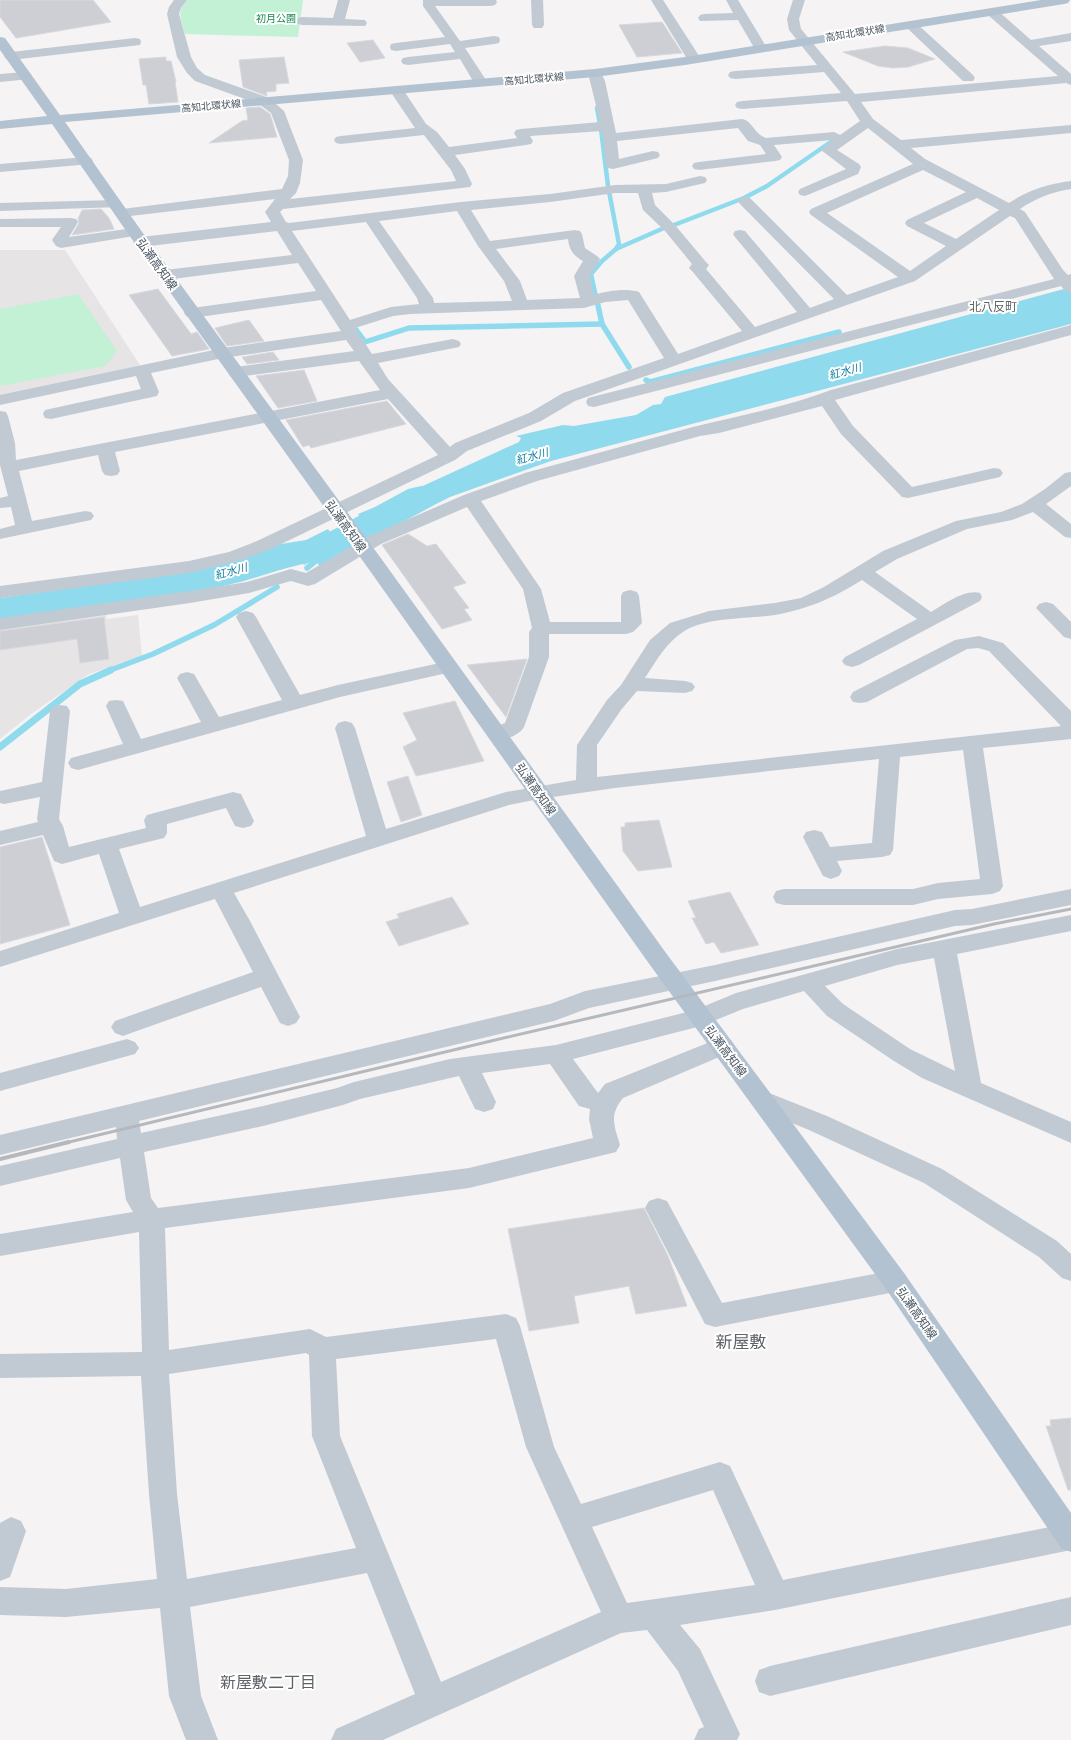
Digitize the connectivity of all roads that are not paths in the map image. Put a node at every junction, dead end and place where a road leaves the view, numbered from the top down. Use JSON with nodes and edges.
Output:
{"nodes":[{"id":1,"x":181,"y":0,"type":"edge"},
{"id":2,"x":344,"y":0,"type":"edge"},
{"id":3,"x":537,"y":0,"type":"edge"},
{"id":4,"x":657,"y":0,"type":"edge"},
{"id":5,"x":799,"y":0,"type":"edge"},
{"id":6,"x":1059,"y":0,"type":"edge"},
{"id":7,"x":429,"y":1,"type":"edge"},
{"id":8,"x":732,"y":1,"type":"edge"},
{"id":9,"x":491,"y":2,"type":"dead end"},
{"id":10,"x":719,"y":3,"type":"dead end"},
{"id":11,"x":992,"y":12,"type":"junction"},
{"id":12,"x":435,"y":15,"type":"junction"},
{"id":13,"x":449,"y":15,"type":"dead end"},
{"id":14,"x":741,"y":16,"type":"junction"},
{"id":15,"x":704,"y":18,"type":"dead end"},
{"id":16,"x":302,"y":21,"type":"dead end"},
{"id":17,"x":338,"y":22,"type":"junction"},
{"id":18,"x":361,"y":23,"type":"dead end"},
{"id":19,"x":538,"y":25,"type":"dead end"},
{"id":20,"x":911,"y":25,"type":"junction"},
{"id":21,"x":1071,"y":37,"type":"edge"},
{"id":22,"x":494,"y":40,"type":"dead end"},
{"id":23,"x":0,"y":41,"type":"edge"},
{"id":24,"x":803,"y":41,"type":"junction"},
{"id":25,"x":135,"y":42,"type":"dead end"},
{"id":26,"x":1028,"y":44,"type":"junction"},
{"id":27,"x":396,"y":47,"type":"dead end"},
{"id":28,"x":458,"y":47,"type":"junction"},
{"id":29,"x":761,"y":48,"type":"junction"},
{"id":30,"x":11,"y":56,"type":"junction"},
{"id":31,"x":694,"y":59,"type":"junction"},
{"id":32,"x":408,"y":61,"type":"dead end"},
{"id":33,"x":827,"y":68,"type":"junction"},
{"id":34,"x":595,"y":73,"type":"junction"},
{"id":35,"x":735,"y":75,"type":"dead end"},
{"id":36,"x":25,"y":76,"type":"junction"},
{"id":37,"x":1068,"y":76,"type":"edge"},
{"id":38,"x":0,"y":78,"type":"edge"},
{"id":39,"x":968,"y":78,"type":"junction"},
{"id":40,"x":481,"y":84,"type":"junction"},
{"id":41,"x":397,"y":91,"type":"junction"},
{"id":42,"x":847,"y":93,"type":"junction"},
{"id":43,"x":264,"y":102,"type":"junction"},
{"id":44,"x":742,"y":105,"type":"dead end"},
{"id":45,"x":56,"y":119,"type":"junction"},
{"id":46,"x":868,"y":122,"type":"junction"},
{"id":47,"x":0,"y":125,"type":"edge"},
{"id":48,"x":1071,"y":129,"type":"edge"},
{"id":49,"x":427,"y":131,"type":"junction"},
{"id":50,"x":608,"y":132,"type":"junction"},
{"id":51,"x":834,"y":136,"type":"dead end"},
{"id":52,"x":341,"y":140,"type":"dead end"},
{"id":53,"x":765,"y":142,"type":"junction"},
{"id":54,"x":897,"y":145,"type":"junction"},
{"id":55,"x":445,"y":152,"type":"junction"},
{"id":56,"x":653,"y":155,"type":"dead end"},
{"id":57,"x":86,"y":161,"type":"junction"},
{"id":58,"x":924,"y":164,"type":"junction"},
{"id":59,"x":0,"y":168,"type":"edge"},
{"id":60,"x":1071,"y":185,"type":"edge"},
{"id":61,"x":644,"y":188,"type":"junction"},
{"id":62,"x":805,"y":192,"type":"dead end"},
{"id":63,"x":978,"y":192,"type":"junction"},
{"id":64,"x":289,"y":193,"type":"junction"},
{"id":65,"x":745,"y":201,"type":"dead end"},
{"id":66,"x":278,"y":205,"type":"junction"},
{"id":67,"x":461,"y":206,"type":"junction"},
{"id":68,"x":0,"y":207,"type":"edge"},
{"id":69,"x":119,"y":209,"type":"junction"},
{"id":70,"x":1015,"y":212,"type":"junction"},
{"id":71,"x":370,"y":218,"type":"junction"},
{"id":72,"x":0,"y":223,"type":"edge"},
{"id":73,"x":282,"y":226,"type":"junction"},
{"id":74,"x":740,"y":234,"type":"dead end"},
{"id":75,"x":137,"y":237,"type":"junction"},
{"id":76,"x":956,"y":245,"type":"junction"},
{"id":77,"x":486,"y":246,"type":"junction"},
{"id":78,"x":302,"y":258,"type":"junction"},
{"id":79,"x":165,"y":275,"type":"junction"},
{"id":80,"x":910,"y":278,"type":"junction"},
{"id":81,"x":1068,"y":283,"type":"edge"},
{"id":82,"x":324,"y":295,"type":"junction"},
{"id":83,"x":593,"y":300,"type":"junction"},
{"id":84,"x":844,"y":301,"type":"junction"},
{"id":85,"x":521,"y":305,"type":"junction"},
{"id":86,"x":428,"y":308,"type":"junction"},
{"id":87,"x":192,"y":312,"type":"junction"},
{"id":88,"x":807,"y":314,"type":"junction"},
{"id":89,"x":348,"y":330,"type":"junction"},
{"id":90,"x":1071,"y":330,"type":"edge"},
{"id":91,"x":752,"y":334,"type":"junction"},
{"id":92,"x":452,"y":344,"type":"dead end"},
{"id":93,"x":222,"y":353,"type":"junction"},
{"id":94,"x":366,"y":357,"type":"junction"},
{"id":95,"x":674,"y":361,"type":"junction"},
{"id":96,"x":141,"y":370,"type":"junction"},
{"id":97,"x":236,"y":372,"type":"junction"},
{"id":98,"x":391,"y":393,"type":"junction"},
{"id":99,"x":826,"y":399,"type":"junction"},
{"id":100,"x":0,"y":400,"type":"edge"},
{"id":101,"x":51,"y":414,"type":"dead end"},
{"id":102,"x":0,"y":416,"type":"edge"},
{"id":103,"x":267,"y":416,"type":"junction"},
{"id":104,"x":535,"y":417,"type":"junction"},
{"id":105,"x":105,"y":448,"type":"junction"},
{"id":106,"x":449,"y":456,"type":"junction"},
{"id":107,"x":6,"y":457,"type":"edge"},
{"id":108,"x":111,"y":471,"type":"dead end"},
{"id":109,"x":994,"y":473,"type":"dead end"},
{"id":110,"x":1071,"y":477,"type":"edge"},
{"id":111,"x":470,"y":498,"type":"junction"},
{"id":112,"x":19,"y":500,"type":"junction"},
{"id":113,"x":0,"y":503,"type":"edge"},
{"id":114,"x":1033,"y":505,"type":"junction"},
{"id":115,"x":337,"y":513,"type":"junction"},
{"id":116,"x":85,"y":516,"type":"dead end"},
{"id":117,"x":25,"y":528,"type":"junction"},
{"id":118,"x":1071,"y":533,"type":"edge"},
{"id":119,"x":0,"y":534,"type":"edge"},
{"id":120,"x":361,"y":545,"type":"junction"},
{"id":121,"x":863,"y":572,"type":"junction"},
{"id":122,"x":0,"y":592,"type":"edge"},
{"id":123,"x":630,"y":596,"type":"dead end"},
{"id":124,"x":973,"y":597,"type":"dead end"},
{"id":125,"x":1046,"y":608,"type":"dead end"},
{"id":126,"x":246,"y":617,"type":"dead end"},
{"id":127,"x":930,"y":620,"type":"junction"},
{"id":128,"x":0,"y":624,"type":"edge"},
{"id":129,"x":542,"y":628,"type":"junction"},
{"id":130,"x":1071,"y":633,"type":"edge"},
{"id":131,"x":852,"y":661,"type":"dead end"},
{"id":132,"x":449,"y":667,"type":"junction"},
{"id":133,"x":187,"y":678,"type":"dead end"},
{"id":134,"x":631,"y":684,"type":"junction"},
{"id":135,"x":685,"y":687,"type":"dead end"},
{"id":136,"x":860,"y":697,"type":"dead end"},
{"id":137,"x":294,"y":704,"type":"junction"},
{"id":138,"x":116,"y":706,"type":"dead end"},
{"id":139,"x":60,"y":711,"type":"dead end"},
{"id":140,"x":213,"y":726,"type":"junction"},
{"id":141,"x":345,"y":728,"type":"dead end"},
{"id":142,"x":1070,"y":733,"type":"edge"},
{"id":143,"x":497,"y":734,"type":"junction"},
{"id":144,"x":972,"y":742,"type":"junction"},
{"id":145,"x":135,"y":747,"type":"junction"},
{"id":146,"x":890,"y":751,"type":"junction"},
{"id":147,"x":78,"y":763,"type":"dead end"},
{"id":148,"x":587,"y":785,"type":"junction"},
{"id":149,"x":52,"y":787,"type":"junction"},
{"id":150,"x":539,"y":792,"type":"junction"},
{"id":151,"x":4,"y":797,"type":"dead end"},
{"id":152,"x":243,"y":821,"type":"dead end"},
{"id":153,"x":52,"y":826,"type":"junction"},
{"id":154,"x":0,"y":838,"type":"edge"},
{"id":155,"x":378,"y":839,"type":"junction"},
{"id":156,"x":107,"y":845,"type":"junction"},
{"id":157,"x":823,"y":855,"type":"dead end"},
{"id":158,"x":220,"y":888,"type":"junction"},
{"id":159,"x":784,"y":897,"type":"dead end"},
{"id":160,"x":1071,"y":898,"type":"edge"},
{"id":161,"x":132,"y":917,"type":"junction"},
{"id":162,"x":1071,"y":923,"type":"edge"},
{"id":163,"x":944,"y":948,"type":"junction"},
{"id":164,"x":0,"y":959,"type":"edge"},
{"id":165,"x":267,"y":976,"type":"junction"},
{"id":166,"x":674,"y":982,"type":"junction"},
{"id":167,"x":810,"y":982,"type":"junction"},
{"id":168,"x":288,"y":1017,"type":"dead end"},
{"id":169,"x":701,"y":1017,"type":"junction"},
{"id":170,"x":723,"y":1046,"type":"junction"},
{"id":171,"x":556,"y":1054,"type":"junction"},
{"id":172,"x":468,"y":1067,"type":"junction"},
{"id":173,"x":0,"y":1082,"type":"edge"},
{"id":174,"x":970,"y":1088,"type":"junction"},
{"id":175,"x":764,"y":1101,"type":"junction"},
{"id":176,"x":484,"y":1102,"type":"dead end"},
{"id":177,"x":604,"y":1104,"type":"junction"},
{"id":178,"x":126,"y":1114,"type":"junction"},
{"id":179,"x":1071,"y":1133,"type":"edge"},
{"id":180,"x":0,"y":1145,"type":"edge"},
{"id":181,"x":131,"y":1146,"type":"junction"},
{"id":182,"x":0,"y":1176,"type":"edge"},
{"id":183,"x":658,"y":1208,"type":"dead end"},
{"id":184,"x":152,"y":1219,"type":"junction"},
{"id":185,"x":0,"y":1245,"type":"edge"},
{"id":186,"x":1071,"y":1270,"type":"edge"},
{"id":187,"x":895,"y":1281,"type":"junction"},
{"id":188,"x":322,"y":1349,"type":"junction"},
{"id":189,"x":156,"y":1364,"type":"junction"},
{"id":190,"x":0,"y":1366,"type":"edge"},
{"id":191,"x":574,"y":1519,"type":"junction"},
{"id":192,"x":11,"y":1531,"type":"dead end"},
{"id":193,"x":1071,"y":1537,"type":"edge"},
{"id":194,"x":375,"y":1558,"type":"junction"},
{"id":195,"x":0,"y":1567,"type":"edge"},
{"id":196,"x":174,"y":1594,"type":"junction"},
{"id":197,"x":775,"y":1596,"type":"junction"},
{"id":198,"x":0,"y":1601,"type":"edge"},
{"id":199,"x":1071,"y":1611,"type":"edge"},
{"id":200,"x":653,"y":1614,"type":"junction"},
{"id":201,"x":619,"y":1619,"type":"junction"},
{"id":202,"x":770,"y":1681,"type":"dead end"},
{"id":203,"x":433,"y":1701,"type":"junction"},
{"id":204,"x":202,"y":1740,"type":"edge"},
{"id":205,"x":347,"y":1740,"type":"edge"},
{"id":206,"x":710,"y":1740,"type":"edge"}],
"edges":[{"from":1,"to":43,"type":"street"},
{"from":2,"to":17,"type":"street"},
{"from":3,"to":19,"type":"street"},
{"from":4,"to":31,"type":"street"},
{"from":5,"to":24,"type":"street"},
{"from":6,"to":11,"type":"main road","name":"高知北環状線"},
{"from":7,"to":9,"type":"street"},
{"from":7,"to":12,"type":"street"},
{"from":8,"to":10,"type":"street"},
{"from":8,"to":14,"type":"street"},
{"from":11,"to":20,"type":"main road","name":"高知北環状線"},
{"from":11,"to":26,"type":"street"},
{"from":12,"to":13,"type":"street"},
{"from":12,"to":28,"type":"street"},
{"from":14,"to":15,"type":"street"},
{"from":14,"to":29,"type":"street"},
{"from":16,"to":17,"type":"street"},
{"from":17,"to":18,"type":"street"},
{"from":20,"to":24,"type":"main road","name":"高知北環状線"},
{"from":20,"to":39,"type":"street"},
{"from":21,"to":26,"type":"street"},
{"from":22,"to":28,"type":"street"},
{"from":23,"to":30,"type":"main road","name":"弘瀬高知線"},
{"from":24,"to":29,"type":"main road","name":"高知北環状線"},
{"from":24,"to":33,"type":"street"},
{"from":25,"to":30,"type":"street"},
{"from":26,"to":37,"type":"street"},
{"from":27,"to":28,"type":"street"},
{"from":28,"to":32,"type":"street"},
{"from":28,"to":40,"type":"street"},
{"from":29,"to":31,"type":"main road","name":"高知北環状線"},
{"from":30,"to":36,"type":"main road","name":"弘瀬高知線"},
{"from":31,"to":34,"type":"main road","name":"高知北環状線"},
{"from":33,"to":35,"type":"street"},
{"from":33,"to":42,"type":"street"},
{"from":34,"to":40,"type":"main road","name":"高知北環状線"},
{"from":34,"to":50,"type":"street"},
{"from":36,"to":38,"type":"street"},
{"from":36,"to":45,"type":"main road","name":"弘瀬高知線"},
{"from":37,"to":39,"type":"street"},
{"from":37,"to":42,"type":"street"},
{"from":39,"to":42,"type":"street"},
{"from":40,"to":41,"type":"main road","name":"高知北環状線"},
{"from":41,"to":43,"type":"main road","name":"高知北環状線"},
{"from":41,"to":49,"type":"street"},
{"from":42,"to":44,"type":"street"},
{"from":42,"to":46,"type":"street"},
{"from":43,"to":45,"type":"main road","name":"高知北環状線"},
{"from":43,"to":64,"type":"street"},
{"from":45,"to":47,"type":"main road","name":"高知北環状線"},
{"from":45,"to":57,"type":"main road","name":"弘瀬高知線"},
{"from":46,"to":54,"type":"street"},
{"from":46,"to":62,"type":"street"},
{"from":48,"to":54,"type":"street"},
{"from":49,"to":52,"type":"street"},
{"from":49,"to":55,"type":"street"},
{"from":50,"to":53,"type":"street"},
{"from":50,"to":55,"type":"street"},
{"from":50,"to":56,"type":"street"},
{"from":51,"to":53,"type":"street"},
{"from":53,"to":61,"type":"street"},
{"from":54,"to":58,"type":"street"},
{"from":55,"to":66,"type":"street"},
{"from":57,"to":59,"type":"street"},
{"from":57,"to":69,"type":"main road","name":"弘瀬高知線"},
{"from":58,"to":63,"type":"street"},
{"from":58,"to":80,"type":"street"},
{"from":60,"to":70,"type":"street"},
{"from":61,"to":67,"type":"street"},
{"from":61,"to":91,"type":"street"},
{"from":63,"to":70,"type":"street"},
{"from":63,"to":76,"type":"street"},
{"from":64,"to":66,"type":"street"},
{"from":64,"to":69,"type":"street"},
{"from":65,"to":84,"type":"street"},
{"from":66,"to":73,"type":"street"},
{"from":67,"to":71,"type":"street"},
{"from":67,"to":77,"type":"street"},
{"from":68,"to":69,"type":"street"},
{"from":69,"to":75,"type":"main road","name":"弘瀬高知線"},
{"from":70,"to":76,"type":"street"},
{"from":70,"to":81,"type":"street"},
{"from":71,"to":73,"type":"street"},
{"from":71,"to":86,"type":"street"},
{"from":72,"to":75,"type":"street"},
{"from":73,"to":75,"type":"street"},
{"from":73,"to":78,"type":"street"},
{"from":74,"to":88,"type":"street"},
{"from":75,"to":79,"type":"main road","name":"弘瀬高知線"},
{"from":76,"to":80,"type":"street"},
{"from":77,"to":83,"type":"street"},
{"from":77,"to":85,"type":"street"},
{"from":78,"to":79,"type":"street"},
{"from":78,"to":82,"type":"street"},
{"from":79,"to":87,"type":"main road","name":"弘瀬高知線"},
{"from":80,"to":84,"type":"street"},
{"from":81,"to":104,"type":"street"},
{"from":82,"to":87,"type":"street"},
{"from":82,"to":89,"type":"street"},
{"from":83,"to":85,"type":"street"},
{"from":83,"to":95,"type":"street"},
{"from":84,"to":88,"type":"street"},
{"from":85,"to":86,"type":"street"},
{"from":86,"to":89,"type":"street"},
{"from":87,"to":93,"type":"main road","name":"弘瀬高知線"},
{"from":88,"to":91,"type":"street"},
{"from":89,"to":93,"type":"street"},
{"from":89,"to":94,"type":"street"},
{"from":90,"to":99,"type":"street"},
{"from":91,"to":95,"type":"street"},
{"from":92,"to":94,"type":"street"},
{"from":93,"to":96,"type":"street"},
{"from":93,"to":97,"type":"main road","name":"弘瀬高知線"},
{"from":94,"to":97,"type":"street"},
{"from":94,"to":98,"type":"street"},
{"from":95,"to":104,"type":"street"},
{"from":96,"to":100,"type":"street"},
{"from":96,"to":101,"type":"street"},
{"from":97,"to":103,"type":"main road","name":"弘瀬高知線"},
{"from":98,"to":103,"type":"street"},
{"from":98,"to":106,"type":"street"},
{"from":99,"to":109,"type":"street"},
{"from":99,"to":111,"type":"street"},
{"from":102,"to":107,"type":"street"},
{"from":103,"to":105,"type":"street"},
{"from":103,"to":115,"type":"main road","name":"弘瀬高知線"},
{"from":104,"to":106,"type":"street"},
{"from":105,"to":107,"type":"street"},
{"from":105,"to":108,"type":"street"},
{"from":106,"to":115,"type":"street"},
{"from":107,"to":112,"type":"street"},
{"from":110,"to":114,"type":"street"},
{"from":111,"to":120,"type":"street"},
{"from":111,"to":129,"type":"street"},
{"from":112,"to":113,"type":"street"},
{"from":112,"to":117,"type":"street"},
{"from":114,"to":118,"type":"street"},
{"from":114,"to":121,"type":"street"},
{"from":115,"to":120,"type":"main road","name":"弘瀬高知線"},
{"from":115,"to":122,"type":"street"},
{"from":116,"to":117,"type":"street"},
{"from":117,"to":119,"type":"street"},
{"from":120,"to":128,"type":"street"},
{"from":120,"to":132,"type":"main road","name":"弘瀬高知線"},
{"from":121,"to":127,"type":"street"},
{"from":121,"to":134,"type":"street"},
{"from":123,"to":129,"type":"street"},
{"from":124,"to":127,"type":"street"},
{"from":125,"to":130,"type":"street"},
{"from":126,"to":137,"type":"street"},
{"from":127,"to":131,"type":"street"},
{"from":129,"to":143,"type":"street"},
{"from":132,"to":137,"type":"street"},
{"from":132,"to":143,"type":"main road","name":"弘瀬高知線"},
{"from":133,"to":140,"type":"street"},
{"from":134,"to":135,"type":"street"},
{"from":134,"to":148,"type":"street"},
{"from":136,"to":142,"type":"street"},
{"from":137,"to":140,"type":"street"},
{"from":138,"to":145,"type":"street"},
{"from":139,"to":149,"type":"street"},
{"from":140,"to":145,"type":"street"},
{"from":141,"to":155,"type":"street"},
{"from":142,"to":144,"type":"street"},
{"from":143,"to":150,"type":"main road","name":"弘瀬高知線"},
{"from":144,"to":146,"type":"street"},
{"from":144,"to":159,"type":"street"},
{"from":145,"to":147,"type":"street"},
{"from":146,"to":148,"type":"street"},
{"from":146,"to":157,"type":"street"},
{"from":148,"to":150,"type":"street"},
{"from":149,"to":151,"type":"street"},
{"from":149,"to":153,"type":"street"},
{"from":150,"to":155,"type":"street"},
{"from":150,"to":166,"type":"main road","name":"弘瀬高知線"},
{"from":152,"to":156,"type":"street"},
{"from":153,"to":154,"type":"street"},
{"from":153,"to":156,"type":"street"},
{"from":155,"to":158,"type":"street"},
{"from":156,"to":161,"type":"street"},
{"from":158,"to":161,"type":"street"},
{"from":158,"to":165,"type":"street"},
{"from":160,"to":166,"type":"street"},
{"from":161,"to":164,"type":"street"},
{"from":162,"to":163,"type":"street"},
{"from":163,"to":167,"type":"street"},
{"from":163,"to":174,"type":"street"},
{"from":165,"to":168,"type":"street"},
{"from":165,"to":173,"type":"street"},
{"from":166,"to":169,"type":"main road","name":"弘瀬高知線"},
{"from":166,"to":178,"type":"street"},
{"from":167,"to":169,"type":"street"},
{"from":167,"to":174,"type":"street"},
{"from":169,"to":170,"type":"main road","name":"弘瀬高知線"},
{"from":169,"to":171,"type":"street"},
{"from":170,"to":175,"type":"main road","name":"弘瀬高知線"},
{"from":170,"to":177,"type":"street"},
{"from":171,"to":172,"type":"street"},
{"from":171,"to":177,"type":"street"},
{"from":172,"to":176,"type":"street"},
{"from":172,"to":181,"type":"street"},
{"from":174,"to":179,"type":"street"},
{"from":175,"to":186,"type":"street"},
{"from":175,"to":187,"type":"main road","name":"弘瀬高知線"},
{"from":177,"to":184,"type":"street"},
{"from":178,"to":180,"type":"street"},
{"from":178,"to":181,"type":"street"},
{"from":181,"to":182,"type":"street"},
{"from":181,"to":184,"type":"street"},
{"from":183,"to":187,"type":"street"},
{"from":184,"to":185,"type":"street"},
{"from":184,"to":189,"type":"street"},
{"from":187,"to":193,"type":"main road","name":"弘瀬高知線"},
{"from":188,"to":189,"type":"street"},
{"from":188,"to":191,"type":"street"},
{"from":188,"to":194,"type":"street"},
{"from":189,"to":190,"type":"street"},
{"from":189,"to":196,"type":"street"},
{"from":191,"to":197,"type":"street"},
{"from":191,"to":201,"type":"street"},
{"from":192,"to":195,"type":"street"},
{"from":193,"to":197,"type":"street"},
{"from":194,"to":196,"type":"street"},
{"from":194,"to":203,"type":"street"},
{"from":196,"to":198,"type":"street"},
{"from":196,"to":204,"type":"street"},
{"from":197,"to":200,"type":"street"},
{"from":199,"to":202,"type":"street"},
{"from":200,"to":201,"type":"street"},
{"from":200,"to":206,"type":"street"},
{"from":201,"to":203,"type":"street"},
{"from":203,"to":205,"type":"street"}]}
